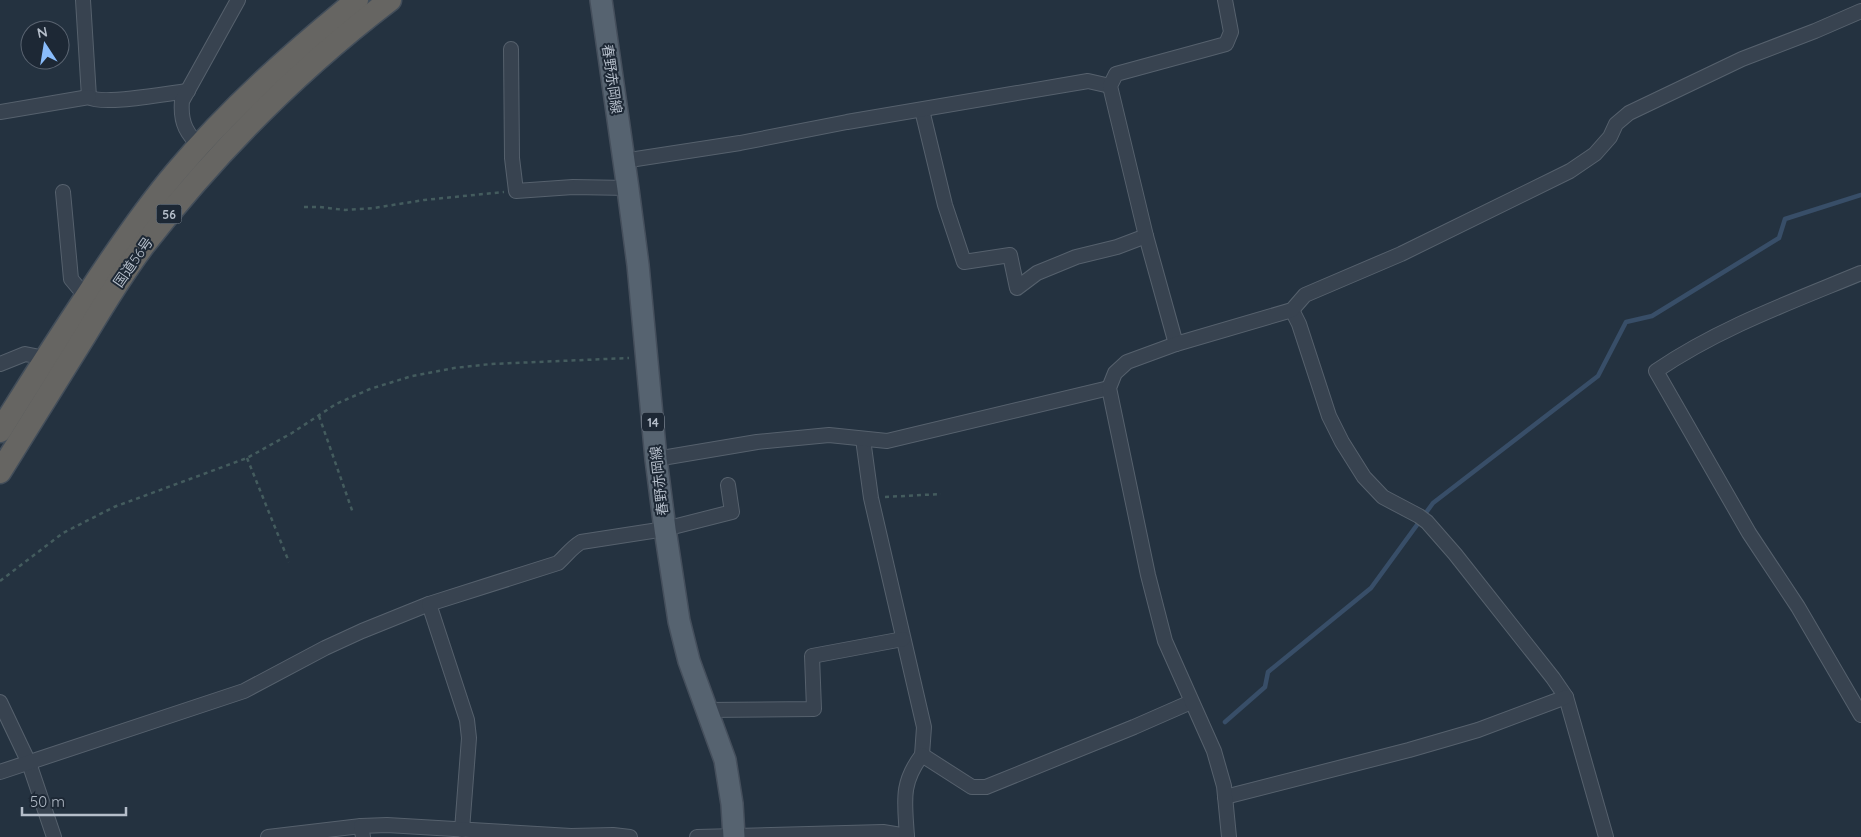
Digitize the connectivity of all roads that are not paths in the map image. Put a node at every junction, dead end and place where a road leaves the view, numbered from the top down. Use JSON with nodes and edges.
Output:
{"nodes":[{"id":1,"x":83,"y":0,"type":"edge"},
{"id":2,"x":238,"y":0,"type":"edge"},
{"id":3,"x":357,"y":0,"type":"edge"},
{"id":4,"x":390,"y":0,"type":"edge"},
{"id":5,"x":601,"y":0,"type":"edge"},
{"id":6,"x":1224,"y":0,"type":"edge"},
{"id":7,"x":1861,"y":11,"type":"edge"},
{"id":8,"x":511,"y":49,"type":"dead end"},
{"id":9,"x":1110,"y":86,"type":"junction"},
{"id":10,"x":188,"y":91,"type":"junction"},
{"id":11,"x":89,"y":97,"type":"junction"},
{"id":12,"x":922,"y":110,"type":"junction"},
{"id":13,"x":0,"y":112,"type":"edge"},
{"id":14,"x":206,"y":154,"type":"junction"},
{"id":15,"x":623,"y":161,"type":"junction"},
{"id":16,"x":628,"y":188,"type":"junction"},
{"id":17,"x":63,"y":192,"type":"dead end"},
{"id":18,"x":1146,"y":236,"type":"junction"},
{"id":19,"x":1861,"y":273,"type":"edge"},
{"id":20,"x":86,"y":297,"type":"junction"},
{"id":21,"x":1292,"y":310,"type":"junction"},
{"id":22,"x":1176,"y":344,"type":"junction"},
{"id":23,"x":45,"y":358,"type":"junction"},
{"id":24,"x":0,"y":364,"type":"edge"},
{"id":25,"x":1109,"y":388,"type":"junction"},
{"id":26,"x":0,"y":431,"type":"edge"},
{"id":27,"x":863,"y":439,"type":"junction"},
{"id":28,"x":656,"y":459,"type":"junction"},
{"id":29,"x":0,"y":472,"type":"edge"},
{"id":30,"x":728,"y":485,"type":"dead end"},
{"id":31,"x":665,"y":529,"type":"junction"},
{"id":32,"x":429,"y":604,"type":"junction"},
{"id":33,"x":903,"y":640,"type":"junction"},
{"id":34,"x":1566,"y":697,"type":"junction"},
{"id":35,"x":0,"y":702,"type":"edge"},
{"id":36,"x":1191,"y":702,"type":"junction"},
{"id":37,"x":707,"y":710,"type":"junction"},
{"id":38,"x":1861,"y":715,"type":"edge"},
{"id":39,"x":922,"y":754,"type":"junction"},
{"id":40,"x":28,"y":763,"type":"junction"},
{"id":41,"x":0,"y":772,"type":"edge"},
{"id":42,"x":1226,"y":797,"type":"junction"},
{"id":43,"x":462,"y":830,"type":"junction"},
{"id":44,"x":362,"y":832,"type":"edge"},
{"id":45,"x":54,"y":837,"type":"edge"},
{"id":46,"x":268,"y":837,"type":"edge"},
{"id":47,"x":630,"y":837,"type":"edge"},
{"id":48,"x":696,"y":837,"type":"edge"},
{"id":49,"x":734,"y":837,"type":"edge"},
{"id":50,"x":907,"y":837,"type":"edge"},
{"id":51,"x":1230,"y":837,"type":"edge"},
{"id":52,"x":1606,"y":837,"type":"edge"}],
"edges":[{"from":1,"to":11,"type":"street"},
{"from":2,"to":10,"type":"street"},
{"from":3,"to":14,"type":"highway","name":"国道56号","number":"56"},
{"from":4,"to":14,"type":"highway","name":"国道56号","number":"56"},
{"from":5,"to":15,"type":"main road","name":"春野赤岡線","number":"14"},
{"from":6,"to":9,"type":"street"},
{"from":7,"to":21,"type":"street"},
{"from":8,"to":16,"type":"street"},
{"from":9,"to":12,"type":"street"},
{"from":9,"to":18,"type":"street"},
{"from":10,"to":11,"type":"street"},
{"from":10,"to":14,"type":"street"},
{"from":11,"to":13,"type":"street"},
{"from":12,"to":15,"type":"street"},
{"from":12,"to":18,"type":"street"},
{"from":14,"to":20,"type":"highway","name":"国道56号","number":"56"},
{"from":14,"to":29,"type":"highway","name":"国道56号","number":"56"},
{"from":15,"to":16,"type":"main road","name":"春野赤岡線","number":"14"},
{"from":16,"to":28,"type":"main road","name":"春野赤岡線","number":"14"},
{"from":17,"to":20,"type":"street"},
{"from":18,"to":22,"type":"street"},
{"from":19,"to":38,"type":"street"},
{"from":20,"to":23,"type":"highway","name":"国道56号","number":"56"},
{"from":21,"to":22,"type":"street"},
{"from":21,"to":34,"type":"street"},
{"from":22,"to":25,"type":"street"},
{"from":23,"to":24,"type":"street"},
{"from":23,"to":26,"type":"highway","name":"国道56号","number":"56"},
{"from":25,"to":27,"type":"street"},
{"from":25,"to":36,"type":"street"},
{"from":27,"to":28,"type":"street"},
{"from":27,"to":33,"type":"street"},
{"from":28,"to":31,"type":"main road","name":"春野赤岡線","number":"14"},
{"from":30,"to":31,"type":"street"},
{"from":31,"to":32,"type":"street"},
{"from":31,"to":37,"type":"main road","name":"春野赤岡線","number":"14"},
{"from":32,"to":40,"type":"street"},
{"from":32,"to":43,"type":"street"},
{"from":33,"to":37,"type":"street"},
{"from":33,"to":39,"type":"street"},
{"from":34,"to":42,"type":"street"},
{"from":34,"to":52,"type":"street"},
{"from":35,"to":40,"type":"street"},
{"from":36,"to":39,"type":"street"},
{"from":36,"to":42,"type":"street"},
{"from":37,"to":49,"type":"main road","name":"春野赤岡線","number":"14"},
{"from":39,"to":50,"type":"street"},
{"from":40,"to":41,"type":"street"},
{"from":40,"to":45,"type":"street"},
{"from":42,"to":51,"type":"street"},
{"from":43,"to":44,"type":"street"},
{"from":43,"to":47,"type":"street"},
{"from":44,"to":46,"type":"street"},
{"from":48,"to":49,"type":"street"},
{"from":49,"to":50,"type":"street"}]}
